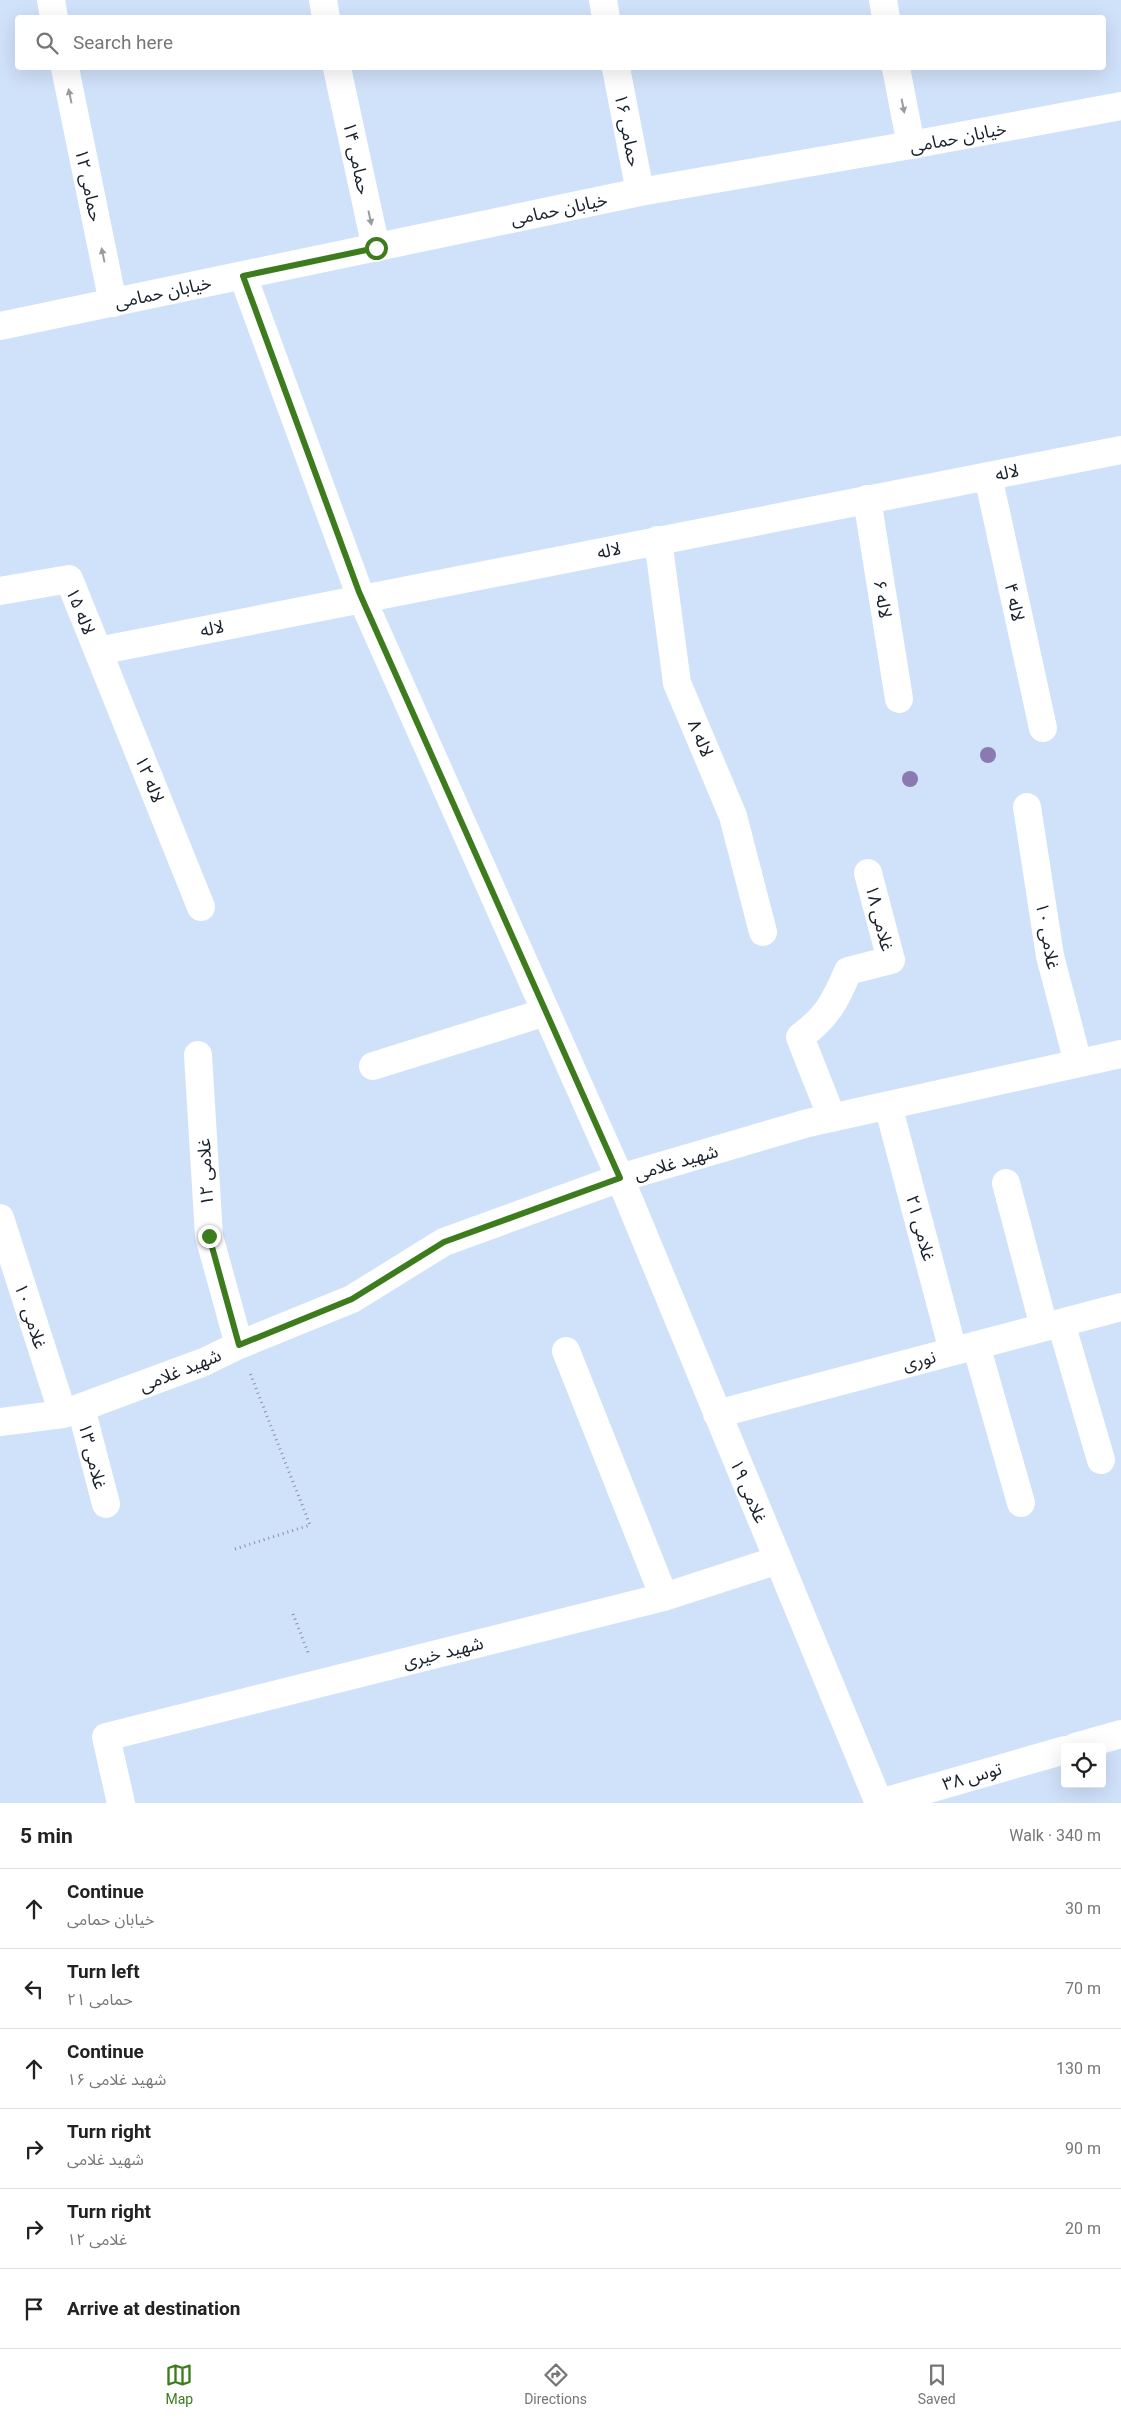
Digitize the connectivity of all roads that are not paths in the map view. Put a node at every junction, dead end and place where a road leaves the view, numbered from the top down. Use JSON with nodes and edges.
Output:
{"nodes":[{"id":1,"x":51,"y":0,"type":"edge"},
{"id":2,"x":323,"y":0,"type":"edge"},
{"id":3,"x":603,"y":0,"type":"edge"},
{"id":4,"x":883,"y":0,"type":"edge"},
{"id":5,"x":54,"y":15,"type":"edge"},
{"id":6,"x":326,"y":15,"type":"edge"},
{"id":7,"x":606,"y":15,"type":"edge"},
{"id":8,"x":886,"y":15,"type":"edge"},
{"id":9,"x":64,"y":70,"type":"edge"},
{"id":10,"x":337,"y":70,"type":"edge"},
{"id":11,"x":616,"y":70,"type":"edge"},
{"id":12,"x":896,"y":70,"type":"edge"},
{"id":13,"x":1121,"y":106,"type":"edge"},
{"id":14,"x":911,"y":146,"type":"junction"},
{"id":15,"x":640,"y":192,"type":"junction"},
{"id":16,"x":376,"y":248,"type":"junction"},
{"id":17,"x":243,"y":276,"type":"junction"},
{"id":18,"x":113,"y":303,"type":"junction"},
{"id":19,"x":0,"y":326,"type":"edge"},
{"id":20,"x":1121,"y":450,"type":"edge"},
{"id":21,"x":988,"y":476,"type":"junction"},
{"id":22,"x":867,"y":500,"type":"junction"},
{"id":23,"x":658,"y":540,"type":"junction"},
{"id":24,"x":0,"y":591,"type":"edge"},
{"id":25,"x":362,"y":598,"type":"junction"},
{"id":26,"x":98,"y":651,"type":"junction"},
{"id":27,"x":899,"y":699,"type":"dead end"},
{"id":28,"x":1042,"y":728,"type":"dead end"},
{"id":29,"x":1027,"y":807,"type":"dead end"},
{"id":30,"x":868,"y":873,"type":"dead end"},
{"id":31,"x":201,"y":907,"type":"dead end"},
{"id":32,"x":763,"y":932,"type":"dead end"},
{"id":33,"x":546,"y":1012,"type":"junction"},
{"id":34,"x":1121,"y":1054,"type":"edge"},
{"id":35,"x":198,"y":1055,"type":"dead end"},
{"id":36,"x":1078,"y":1063,"type":"junction"},
{"id":37,"x":373,"y":1066,"type":"dead end"},
{"id":38,"x":888,"y":1105,"type":"junction"},
{"id":39,"x":832,"y":1118,"type":"junction"},
{"id":40,"x":620,"y":1178,"type":"junction"},
{"id":41,"x":1006,"y":1183,"type":"dead end"},
{"id":42,"x":0,"y":1218,"type":"edge"},
{"id":43,"x":1121,"y":1306,"type":"edge"},
{"id":44,"x":1053,"y":1325,"type":"junction"},
{"id":45,"x":239,"y":1345,"type":"junction"},
{"id":46,"x":965,"y":1348,"type":"junction"},
{"id":47,"x":566,"y":1351,"type":"dead end"},
{"id":48,"x":72,"y":1411,"type":"junction"},
{"id":49,"x":717,"y":1414,"type":"junction"},
{"id":50,"x":0,"y":1422,"type":"edge"},
{"id":51,"x":1101,"y":1460,"type":"dead end"},
{"id":52,"x":106,"y":1504,"type":"dead end"},
{"id":53,"x":1021,"y":1504,"type":"dead end"},
{"id":54,"x":778,"y":1560,"type":"junction"},
{"id":55,"x":664,"y":1597,"type":"junction"},
{"id":56,"x":1121,"y":1734,"type":"edge"},
{"id":57,"x":1089,"y":1743,"type":"edge"},
{"id":58,"x":1061,"y":1751,"type":"edge"},
{"id":59,"x":121,"y":1803,"type":"edge"},
{"id":60,"x":880,"y":1803,"type":"edge"}],
"edges":[{"from":1,"to":5,"type":"street"},
{"from":2,"to":6,"type":"street"},
{"from":3,"to":7,"type":"street"},
{"from":4,"to":8,"type":"street"},
{"from":18,"to":9,"type":"street","name":"حمامی ۱۲","one_way":true},
{"from":10,"to":16,"type":"street","name":"حمامی ۱۴","one_way":true},
{"from":11,"to":15,"type":"street","name":"حمامی ۱۶"},
{"from":12,"to":14,"type":"street","one_way":true},
{"from":13,"to":14,"type":"street","name":"خیابان حمامی"},
{"from":14,"to":15,"type":"street","name":"خیابان حمامی"},
{"from":15,"to":16,"type":"street","name":"خیابان حمامی"},
{"from":16,"to":17,"type":"street","name":"خیابان حمامی"},
{"from":17,"to":18,"type":"street","name":"خیابان حمامی"},
{"from":17,"to":25,"type":"street","name":"غلامی ۱۹"},
{"from":18,"to":19,"type":"street","name":"خیابان حمامی"},
{"from":20,"to":21,"type":"street","name":"لاله"},
{"from":21,"to":22,"type":"street","name":"لاله"},
{"from":21,"to":28,"type":"street","name":"لاله ۴"},
{"from":22,"to":23,"type":"street","name":"لاله"},
{"from":22,"to":27,"type":"street","name":"لاله ۶"},
{"from":23,"to":25,"type":"street","name":"لاله"},
{"from":23,"to":32,"type":"street","name":"لاله ۸"},
{"from":24,"to":26,"type":"street","name":"لاله ۱۵"},
{"from":25,"to":26,"type":"street","name":"لاله"},
{"from":25,"to":33,"type":"street","name":"غلامی ۱۹"},
{"from":26,"to":31,"type":"street","name":"لاله ۱۲"},
{"from":29,"to":36,"type":"street","name":"غلامی ۱۰"},
{"from":30,"to":39,"type":"street","name":"غلامی ۱۸"},
{"from":33,"to":37,"type":"street"},
{"from":33,"to":40,"type":"street","name":"غلامی ۱۹"},
{"from":34,"to":36,"type":"street","name":"شهید غلامی"},
{"from":35,"to":45,"type":"street","name":"غلامی ۱۲"},
{"from":36,"to":38,"type":"street","name":"شهید غلامی"},
{"from":38,"to":39,"type":"street","name":"شهید غلامی"},
{"from":38,"to":46,"type":"street","name":"غلامی ۲۱"},
{"from":39,"to":40,"type":"street","name":"شهید غلامی"},
{"from":40,"to":45,"type":"street","name":"شهید غلامی"},
{"from":40,"to":49,"type":"street","name":"غلامی ۱۹"},
{"from":41,"to":44,"type":"street"},
{"from":42,"to":48,"type":"street","name":"غلامی ۱۰"},
{"from":43,"to":44,"type":"street","name":"نوری"},
{"from":44,"to":46,"type":"street","name":"نوری"},
{"from":44,"to":51,"type":"street"},
{"from":45,"to":48,"type":"street","name":"شهید غلامی"},
{"from":46,"to":49,"type":"street","name":"نوری"},
{"from":46,"to":53,"type":"street","name":"غلامی ۲۱"},
{"from":47,"to":55,"type":"street"},
{"from":48,"to":50,"type":"street","name":"شهید غلامی"},
{"from":48,"to":52,"type":"street","name":"غلامی ۱۳"},
{"from":49,"to":54,"type":"street","name":"غلامی ۱۹"},
{"from":54,"to":55,"type":"street","name":"شهید خیری"},
{"from":54,"to":60,"type":"street","name":"غلامی ۱۹"},
{"from":55,"to":59,"type":"street","name":"شهید خیری"},
{"from":56,"to":57,"type":"street"},
{"from":58,"to":60,"type":"street","name":"توس ۳۸"}]}
